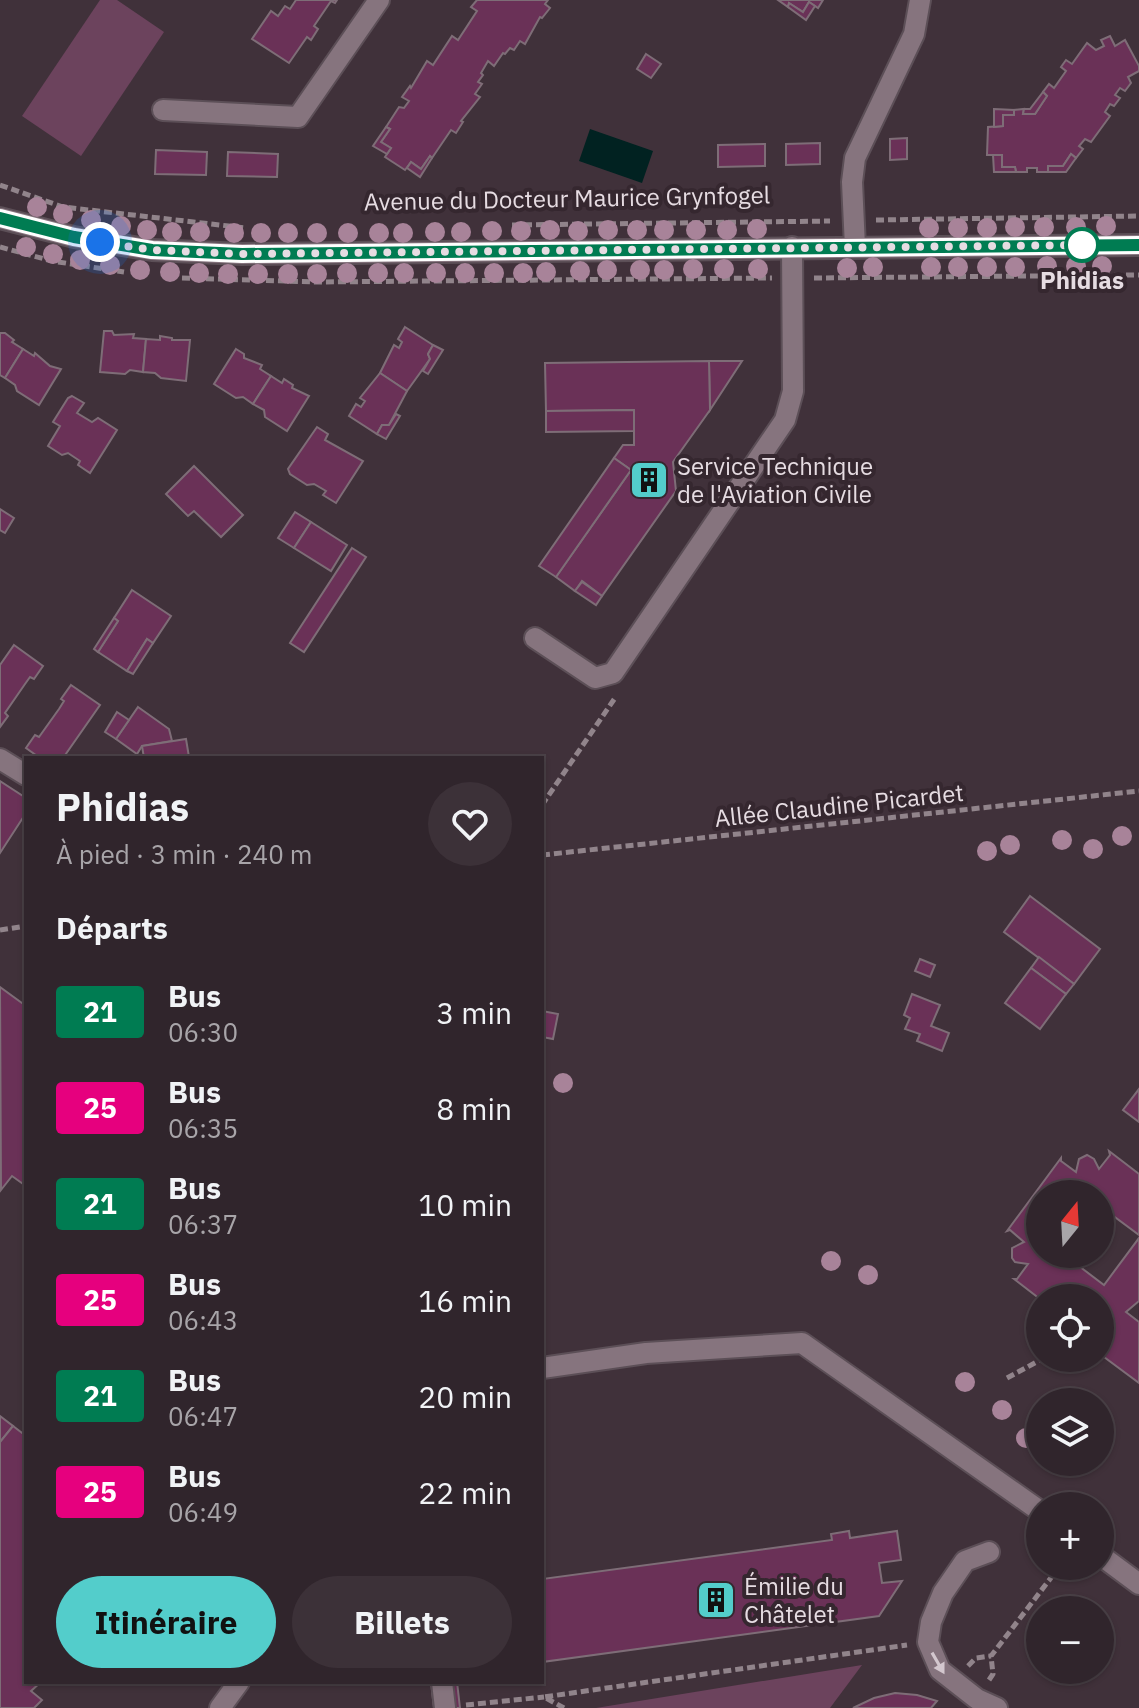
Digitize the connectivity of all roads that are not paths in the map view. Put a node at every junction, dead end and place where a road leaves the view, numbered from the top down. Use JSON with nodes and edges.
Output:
{"nodes":[{"id":1,"x":379,"y":0,"type":"edge"},
{"id":2,"x":920,"y":0,"type":"edge"},
{"id":3,"x":163,"y":110,"type":"dead end"},
{"id":4,"x":0,"y":218,"type":"edge"},
{"id":5,"x":1139,"y":245,"type":"edge"},
{"id":6,"x":792,"y":247,"type":"junction"},
{"id":7,"x":855,"y":247,"type":"junction"},
{"id":8,"x":535,"y":638,"type":"dead end"},
{"id":9,"x":0,"y":759,"type":"edge"},
{"id":10,"x":24,"y":774,"type":"edge"},
{"id":11,"x":544,"y":1368,"type":"edge"},
{"id":12,"x":1026,"y":1501,"type":"edge"},
{"id":13,"x":989,"y":1552,"type":"dead end"},
{"id":14,"x":1114,"y":1565,"type":"edge"},
{"id":15,"x":1139,"y":1584,"type":"edge"},
{"id":16,"x":238,"y":1684,"type":"edge"},
{"id":17,"x":442,"y":1684,"type":"edge"},
{"id":18,"x":445,"y":1707,"type":"edge"},
{"id":19,"x":220,"y":1708,"type":"edge"},
{"id":20,"x":997,"y":1708,"type":"edge"}],
"edges":[{"from":1,"to":3,"type":"street"},
{"from":2,"to":7,"type":"street"},
{"from":4,"to":6,"type":"street"},
{"from":5,"to":7,"type":"street"},
{"from":6,"to":7,"type":"street"},
{"from":6,"to":8,"type":"street"},
{"from":9,"to":10,"type":"street"},
{"from":11,"to":12,"type":"street"},
{"from":13,"to":20,"type":"street","one_way":true},
{"from":14,"to":15,"type":"street"},
{"from":16,"to":19,"type":"street"},
{"from":17,"to":18,"type":"street"}]}
